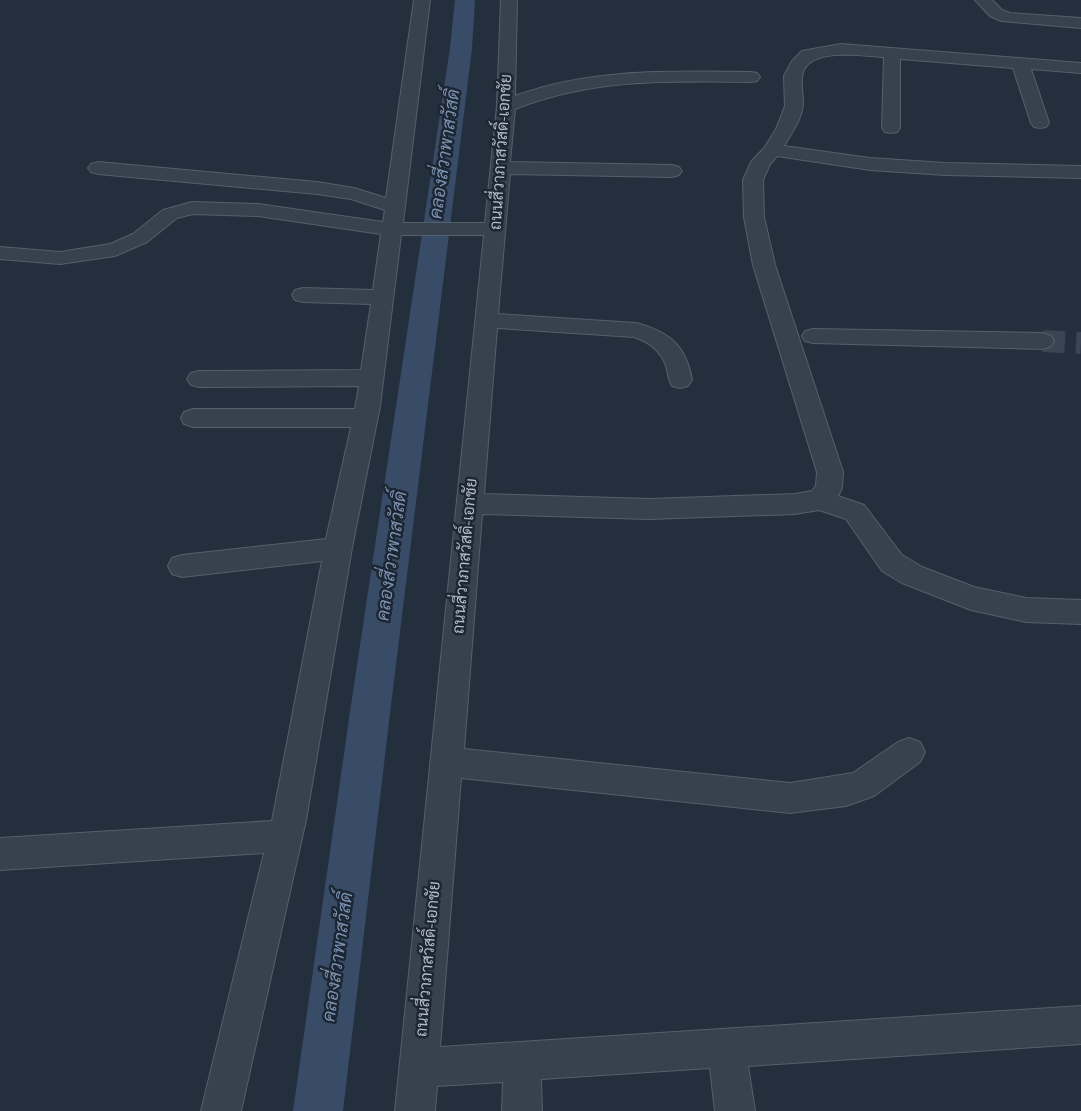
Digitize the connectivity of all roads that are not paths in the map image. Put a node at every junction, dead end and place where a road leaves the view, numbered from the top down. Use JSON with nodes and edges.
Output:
{"nodes":[{"id":1,"x":422,"y":0,"type":"edge"},
{"id":2,"x":509,"y":0,"type":"edge"},
{"id":3,"x":983,"y":0,"type":"edge"},
{"id":4,"x":1081,"y":23,"type":"edge"},
{"id":5,"x":892,"y":53,"type":"junction"},
{"id":6,"x":1020,"y":63,"type":"junction"},
{"id":7,"x":1081,"y":68,"type":"edge"},
{"id":8,"x":750,"y":77,"type":"dead end"},
{"id":9,"x":506,"y":106,"type":"junction"},
{"id":10,"x":1040,"y":123,"type":"dead end"},
{"id":11,"x":891,"y":128,"type":"dead end"},
{"id":12,"x":772,"y":150,"type":"junction"},
{"id":13,"x":98,"y":168,"type":"dead end"},
{"id":14,"x":501,"y":168,"type":"junction"},
{"id":15,"x":672,"y":171,"type":"dead end"},
{"id":16,"x":1081,"y":172,"type":"edge"},
{"id":17,"x":401,"y":222,"type":"junction"},
{"id":18,"x":495,"y":229,"type":"junction"},
{"id":19,"x":0,"y":253,"type":"edge"},
{"id":20,"x":303,"y":295,"type":"dead end"},
{"id":21,"x":383,"y":297,"type":"junction"},
{"id":22,"x":486,"y":320,"type":"junction"},
{"id":23,"x":799,"y":335,"type":"junction"},
{"id":24,"x":1043,"y":341,"type":"tunnel mouth"},
{"id":25,"x":371,"y":378,"type":"junction"},
{"id":26,"x":199,"y":379,"type":"dead end"},
{"id":27,"x":680,"y":380,"type":"dead end"},
{"id":28,"x":193,"y":418,"type":"dead end"},
{"id":29,"x":365,"y":418,"type":"junction"},
{"id":30,"x":820,"y":500,"type":"junction"},
{"id":31,"x":470,"y":504,"type":"junction"},
{"id":32,"x":338,"y":548,"type":"junction"},
{"id":33,"x":182,"y":566,"type":"dead end"},
{"id":34,"x":1081,"y":612,"type":"edge"},
{"id":35,"x":908,"y":752,"type":"dead end"},
{"id":36,"x":446,"y":762,"type":"junction"},
{"id":37,"x":285,"y":836,"type":"junction"},
{"id":38,"x":0,"y":854,"type":"edge"},
{"id":39,"x":1081,"y":1025,"type":"edge"},
{"id":40,"x":727,"y":1048,"type":"junction"},
{"id":41,"x":522,"y":1062,"type":"junction"},
{"id":42,"x":419,"y":1068,"type":"junction"},
{"id":43,"x":221,"y":1111,"type":"edge"},
{"id":44,"x":415,"y":1111,"type":"edge"},
{"id":45,"x":522,"y":1111,"type":"edge"},
{"id":46,"x":735,"y":1111,"type":"edge"}],
"edges":[{"from":1,"to":17,"type":"street"},
{"from":2,"to":9,"type":"street","name":"ถนนสี่วาภาสวัสดิ์-เอกชัย"},
{"from":3,"to":4,"type":"street"},
{"from":5,"to":6,"type":"street"},
{"from":5,"to":11,"type":"street"},
{"from":5,"to":12,"type":"street"},
{"from":6,"to":7,"type":"street"},
{"from":6,"to":10,"type":"street"},
{"from":8,"to":9,"type":"street"},
{"from":9,"to":14,"type":"street","name":"ถนนสี่วาภาสวัสดิ์-เอกชัย"},
{"from":12,"to":16,"type":"street"},
{"from":12,"to":23,"type":"street"},
{"from":13,"to":17,"type":"street"},
{"from":14,"to":15,"type":"street"},
{"from":14,"to":18,"type":"street","name":"ถนนสี่วาภาสวัสดิ์-เอกชัย"},
{"from":17,"to":18,"type":"street"},
{"from":17,"to":19,"type":"street"},
{"from":17,"to":21,"type":"street"},
{"from":18,"to":22,"type":"street","name":"ถนนสี่วาภาสวัสดิ์-เอกชัย"},
{"from":20,"to":21,"type":"street"},
{"from":21,"to":25,"type":"street"},
{"from":22,"to":27,"type":"street"},
{"from":22,"to":31,"type":"street","name":"ถนนสี่วาภาสวัสดิ์-เอกชัย"},
{"from":23,"to":24,"type":"street"},
{"from":23,"to":30,"type":"street"},
{"from":25,"to":26,"type":"street"},
{"from":25,"to":29,"type":"street"},
{"from":28,"to":29,"type":"street"},
{"from":29,"to":32,"type":"street"},
{"from":30,"to":31,"type":"street"},
{"from":30,"to":34,"type":"street"},
{"from":31,"to":36,"type":"street","name":"ถนนสี่วาภาสวัสดิ์-เอกชัย"},
{"from":32,"to":33,"type":"street"},
{"from":32,"to":37,"type":"street"},
{"from":35,"to":36,"type":"street"},
{"from":36,"to":42,"type":"street","name":"ถนนสี่วาภาสวัสดิ์-เอกชัย"},
{"from":37,"to":38,"type":"street"},
{"from":37,"to":43,"type":"street"},
{"from":39,"to":40,"type":"street"},
{"from":40,"to":41,"type":"street"},
{"from":40,"to":46,"type":"street"},
{"from":41,"to":42,"type":"street"},
{"from":41,"to":45,"type":"street"},
{"from":42,"to":44,"type":"street","name":"ถนนสี่วาภาสวัสดิ์-เอกชัย"}]}
